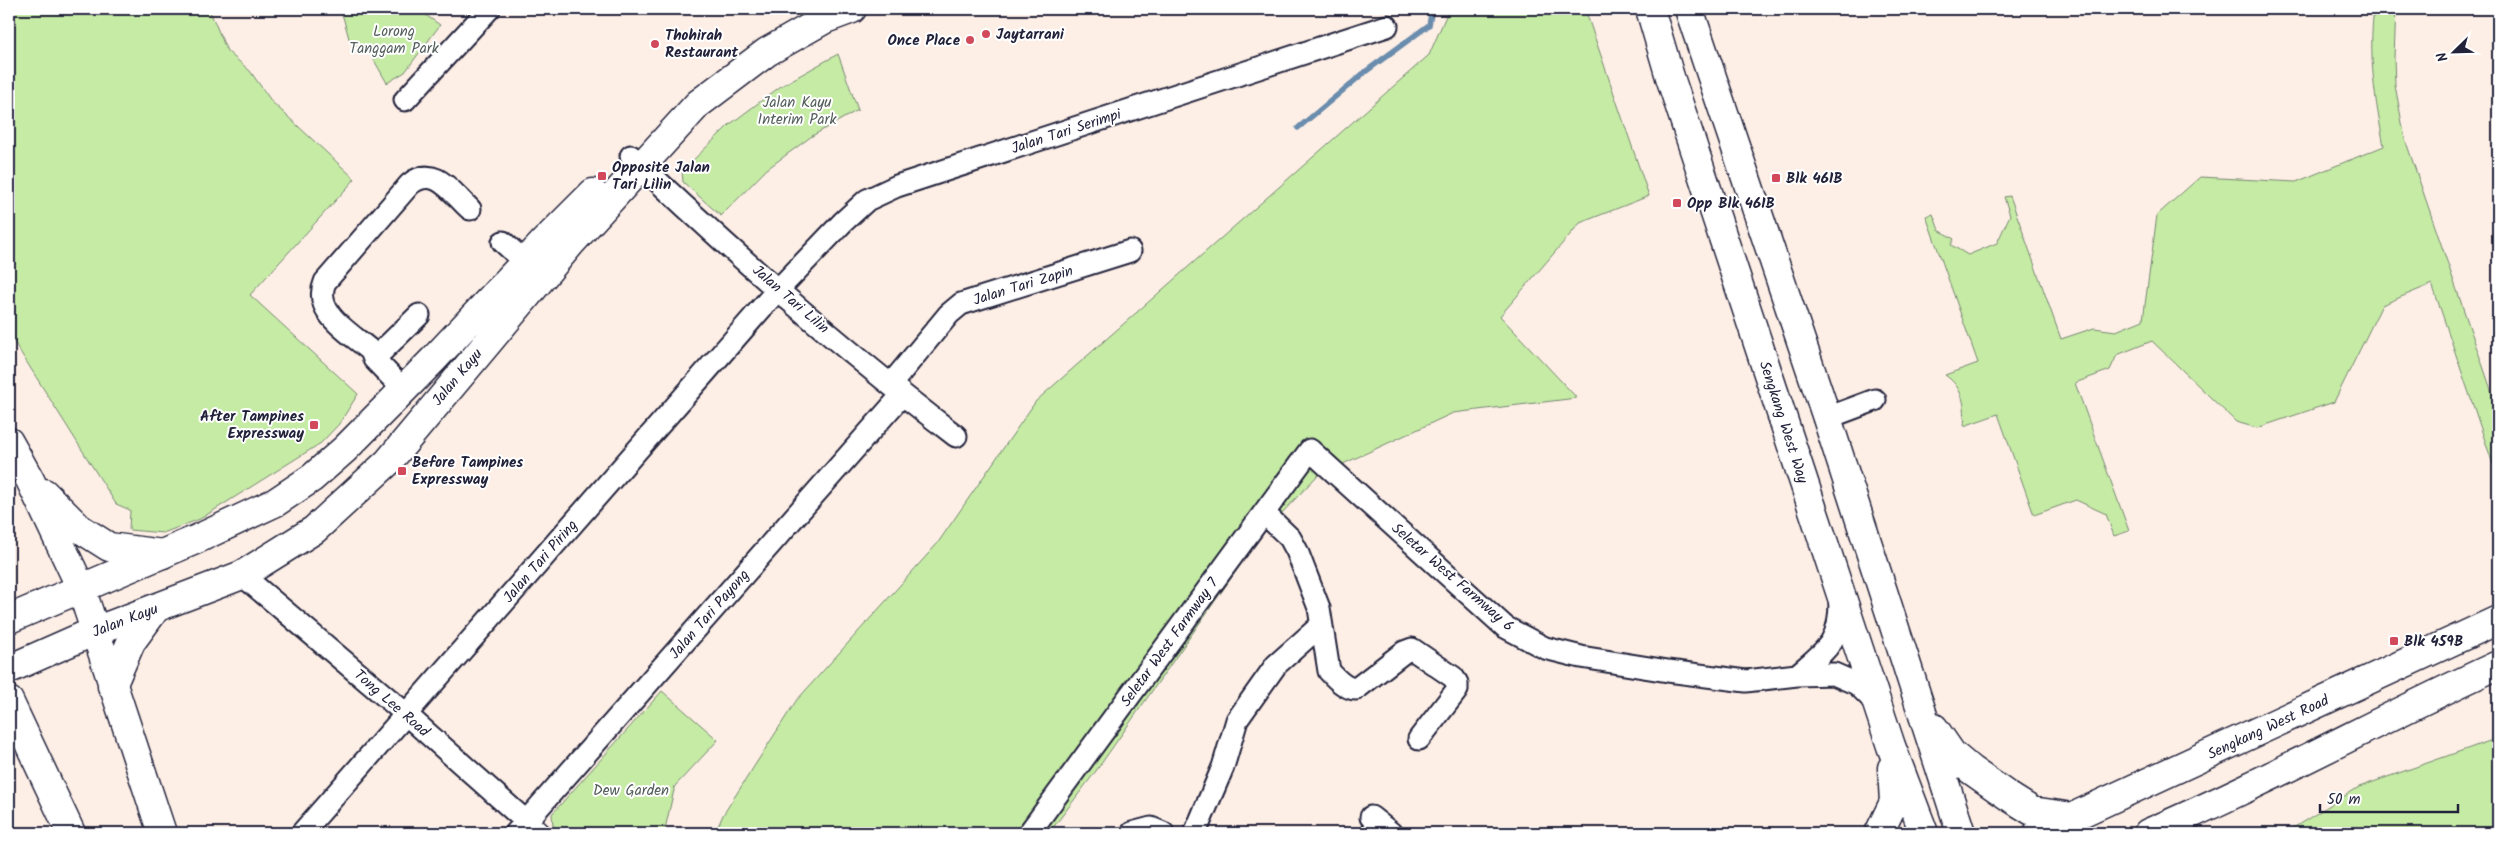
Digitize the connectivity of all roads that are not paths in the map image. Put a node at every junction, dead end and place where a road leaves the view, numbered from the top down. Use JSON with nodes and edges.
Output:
{"nodes":[{"id":1,"x":489,"y":9,"type":"edge"},
{"id":2,"x":819,"y":9,"type":"edge"},
{"id":3,"x":852,"y":9,"type":"edge"},
{"id":4,"x":1650,"y":9,"type":"edge"},
{"id":5,"x":1690,"y":9,"type":"edge"},
{"id":6,"x":1387,"y":26,"type":"dead end"},
{"id":7,"x":405,"y":100,"type":"dead end"},
{"id":8,"x":636,"y":161,"type":"junction"},
{"id":9,"x":470,"y":209,"type":"dead end"},
{"id":10,"x":503,"y":242,"type":"dead end"},
{"id":11,"x":1130,"y":252,"type":"dead end"},
{"id":12,"x":534,"y":270,"type":"junction"},
{"id":13,"x":778,"y":290,"type":"junction"},
{"id":14,"x":420,"y":315,"type":"dead end"},
{"id":15,"x":375,"y":354,"type":"junction"},
{"id":16,"x":408,"y":386,"type":"junction"},
{"id":17,"x":896,"y":390,"type":"junction"},
{"id":18,"x":1874,"y":400,"type":"dead end"},
{"id":19,"x":435,"y":404,"type":"junction"},
{"id":20,"x":1827,"y":418,"type":"junction"},
{"id":21,"x":956,"y":436,"type":"dead end"},
{"id":22,"x":9,"y":442,"type":"edge"},
{"id":23,"x":1310,"y":450,"type":"joint"},
{"id":24,"x":30,"y":480,"type":"junction"},
{"id":25,"x":1264,"y":513,"type":"junction"},
{"id":26,"x":163,"y":554,"type":"junction"},
{"id":27,"x":242,"y":575,"type":"junction"},
{"id":28,"x":81,"y":588,"type":"junction"},
{"id":29,"x":1839,"y":588,"type":"junction"},
{"id":30,"x":156,"y":608,"type":"junction"},
{"id":31,"x":19,"y":615,"type":"edge"},
{"id":32,"x":2498,"y":620,"type":"edge"},
{"id":33,"x":1322,"y":626,"type":"junction"},
{"id":34,"x":95,"y":631,"type":"junction"},
{"id":35,"x":2498,"y":665,"type":"edge"},
{"id":36,"x":9,"y":669,"type":"edge"},
{"id":37,"x":1797,"y":675,"type":"junction"},
{"id":38,"x":112,"y":686,"type":"junction"},
{"id":39,"x":9,"y":701,"type":"edge"},
{"id":40,"x":1878,"y":705,"type":"junction"},
{"id":41,"x":1920,"y":707,"type":"junction"},
{"id":42,"x":406,"y":714,"type":"junction"},
{"id":43,"x":1419,"y":740,"type":"dead end"},
{"id":44,"x":1891,"y":746,"type":"junction"},
{"id":45,"x":1371,"y":817,"type":"dead end"},
{"id":46,"x":2073,"y":817,"type":"junction"},
{"id":47,"x":2174,"y":826,"type":"edge"},
{"id":48,"x":527,"y":829,"type":"edge"},
{"id":49,"x":70,"y":833,"type":"edge"},
{"id":50,"x":162,"y":833,"type":"edge"},
{"id":51,"x":302,"y":833,"type":"edge"},
{"id":52,"x":1029,"y":833,"type":"edge"},
{"id":53,"x":1132,"y":833,"type":"edge"},
{"id":54,"x":1163,"y":833,"type":"edge"},
{"id":55,"x":1195,"y":833,"type":"edge"},
{"id":56,"x":1391,"y":833,"type":"edge"},
{"id":57,"x":1879,"y":833,"type":"edge"},
{"id":58,"x":1924,"y":833,"type":"edge"},
{"id":59,"x":1961,"y":833,"type":"edge"},
{"id":60,"x":2038,"y":833,"type":"edge"},
{"id":61,"x":2148,"y":833,"type":"edge"}],
"edges":[{"from":1,"to":7,"type":"street"},
{"from":2,"to":8,"type":"main road","name":"Jalan Kayu"},
{"from":3,"to":8,"type":"main road","name":"Jalan Kayu"},
{"from":4,"to":29,"type":"main road","name":"Sengkang West Way"},
{"from":5,"to":20,"type":"main road"},
{"from":6,"to":13,"type":"street","name":"Jalan Tari Serimpi"},
{"from":8,"to":12,"type":"main road","name":"Jalan Kayu"},
{"from":8,"to":13,"type":"street","name":"Jalan Tari Lilin"},
{"from":9,"to":15,"type":"street"},
{"from":10,"to":12,"type":"street"},
{"from":11,"to":17,"type":"street","name":"Jalan Tari Zapin"},
{"from":12,"to":16,"type":"main road","name":"Jalan Kayu"},
{"from":12,"to":19,"type":"main road","name":"Jalan Kayu"},
{"from":13,"to":17,"type":"street","name":"Jalan Tari Lilin"},
{"from":13,"to":42,"type":"street","name":"Jalan Tari Piring"},
{"from":14,"to":15,"type":"street"},
{"from":15,"to":16,"type":"street"},
{"from":16,"to":19,"type":"street"},
{"from":16,"to":26,"type":"main road","name":"Jalan Kayu"},
{"from":17,"to":21,"type":"street","name":"Jalan Tari Lilin"},
{"from":17,"to":48,"type":"street","name":"Jalan Tari Payong"},
{"from":18,"to":20,"type":"street"},
{"from":19,"to":27,"type":"main road","name":"Jalan Kayu"},
{"from":20,"to":41,"type":"main road"},
{"from":22,"to":24,"type":"main road"},
{"from":23,"to":25,"type":"street","name":"Seletar West Farmway 7"},
{"from":23,"to":37,"type":"street","name":"Seletar West Farmway 6"},
{"from":24,"to":26,"type":"main road"},
{"from":24,"to":28,"type":"main road"},
{"from":25,"to":33,"type":"street"},
{"from":25,"to":52,"type":"street","name":"Seletar West Farmway 7"},
{"from":26,"to":28,"type":"main road","name":"Jalan Kayu"},
{"from":27,"to":30,"type":"main road","name":"Jalan Kayu"},
{"from":27,"to":42,"type":"street","name":"Tong Lee Road"},
{"from":28,"to":31,"type":"main road","name":"Jalan Kayu"},
{"from":28,"to":34,"type":"main road"},
{"from":29,"to":37,"type":"street"},
{"from":29,"to":40,"type":"main road","name":"Sengkang West Way"},
{"from":30,"to":34,"type":"main road","name":"Jalan Kayu"},
{"from":30,"to":38,"type":"main road"},
{"from":32,"to":46,"type":"main road","name":"Sengkang West Road"},
{"from":33,"to":43,"type":"street"},
{"from":33,"to":55,"type":"street"},
{"from":34,"to":36,"type":"main road","name":"Jalan Kayu"},
{"from":34,"to":38,"type":"main road"},
{"from":35,"to":47,"type":"main road"},
{"from":37,"to":40,"type":"street","name":"Seletar West Farmway 6"},
{"from":38,"to":50,"type":"main road"},
{"from":39,"to":49,"type":"main road"},
{"from":40,"to":44,"type":"main road","name":"Sengkang West Way"},
{"from":41,"to":46,"type":"main road"},
{"from":41,"to":59,"type":"main road"},
{"from":42,"to":48,"type":"street","name":"Tong Lee Road"},
{"from":42,"to":51,"type":"street","name":"Jalan Tari Piring"},
{"from":44,"to":57,"type":"main road"},
{"from":44,"to":58,"type":"main road","name":"Sengkang West Way"},
{"from":45,"to":56,"type":"street"},
{"from":46,"to":60,"type":"main road","name":"Sengkang West Road"},
{"from":47,"to":61,"type":"main road"},
{"from":53,"to":54,"type":"street"}]}
